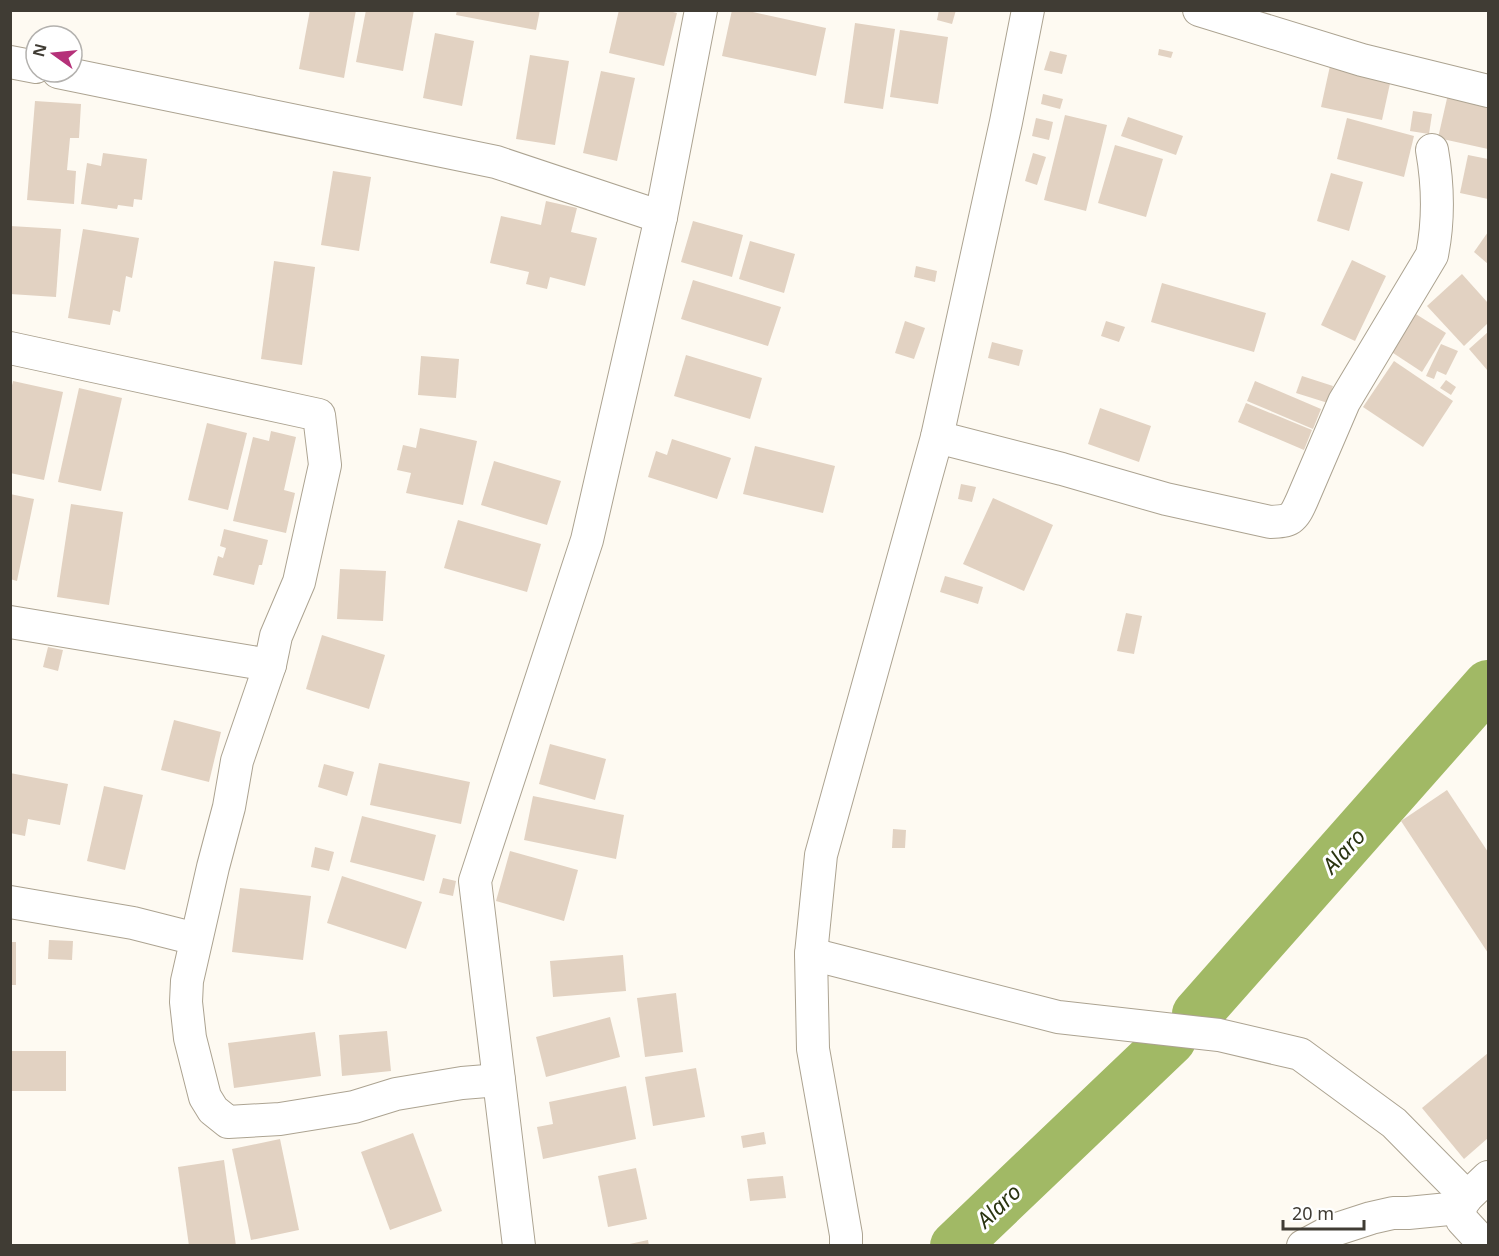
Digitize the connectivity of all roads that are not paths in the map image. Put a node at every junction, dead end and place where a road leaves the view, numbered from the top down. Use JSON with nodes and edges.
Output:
{"nodes":[{"id":1,"x":701,"y":10,"type":"edge"},
{"id":2,"x":1028,"y":10,"type":"edge"},
{"id":3,"x":1198,"y":10,"type":"edge"},
{"id":4,"x":84,"y":77,"type":"edge"},
{"id":5,"x":1488,"y":91,"type":"edge"},
{"id":6,"x":1432,"y":150,"type":"dead end"},
{"id":7,"x":661,"y":217,"type":"junction"},
{"id":8,"x":10,"y":348,"type":"edge"},
{"id":9,"x":937,"y":437,"type":"junction"},
{"id":10,"x":10,"y":622,"type":"edge"},
{"id":11,"x":270,"y":665,"type":"junction"},
{"id":12,"x":10,"y":902,"type":"edge"},
{"id":13,"x":196,"y":939,"type":"junction"},
{"id":14,"x":811,"y":954,"type":"junction"},
{"id":15,"x":499,"y":1080,"type":"junction"},
{"id":16,"x":1471,"y":1194,"type":"edge"},
{"id":17,"x":519,"y":1245,"type":"edge"},
{"id":18,"x":846,"y":1245,"type":"edge"},
{"id":19,"x":1303,"y":1245,"type":"edge"},
{"id":20,"x":1486,"y":1245,"type":"edge"}],
"edges":[{"from":1,"to":7,"type":"street"},
{"from":2,"to":9,"type":"street"},
{"from":3,"to":5,"type":"street"},
{"from":4,"to":7,"type":"street"},
{"from":6,"to":9,"type":"street"},
{"from":7,"to":15,"type":"street"},
{"from":8,"to":11,"type":"street"},
{"from":9,"to":14,"type":"street"},
{"from":10,"to":11,"type":"street"},
{"from":11,"to":13,"type":"street"},
{"from":12,"to":13,"type":"street"},
{"from":13,"to":15,"type":"street"},
{"from":14,"to":16,"type":"street"},
{"from":14,"to":18,"type":"street"},
{"from":15,"to":17,"type":"street"},
{"from":16,"to":19,"type":"street"},
{"from":16,"to":20,"type":"street"}]}
